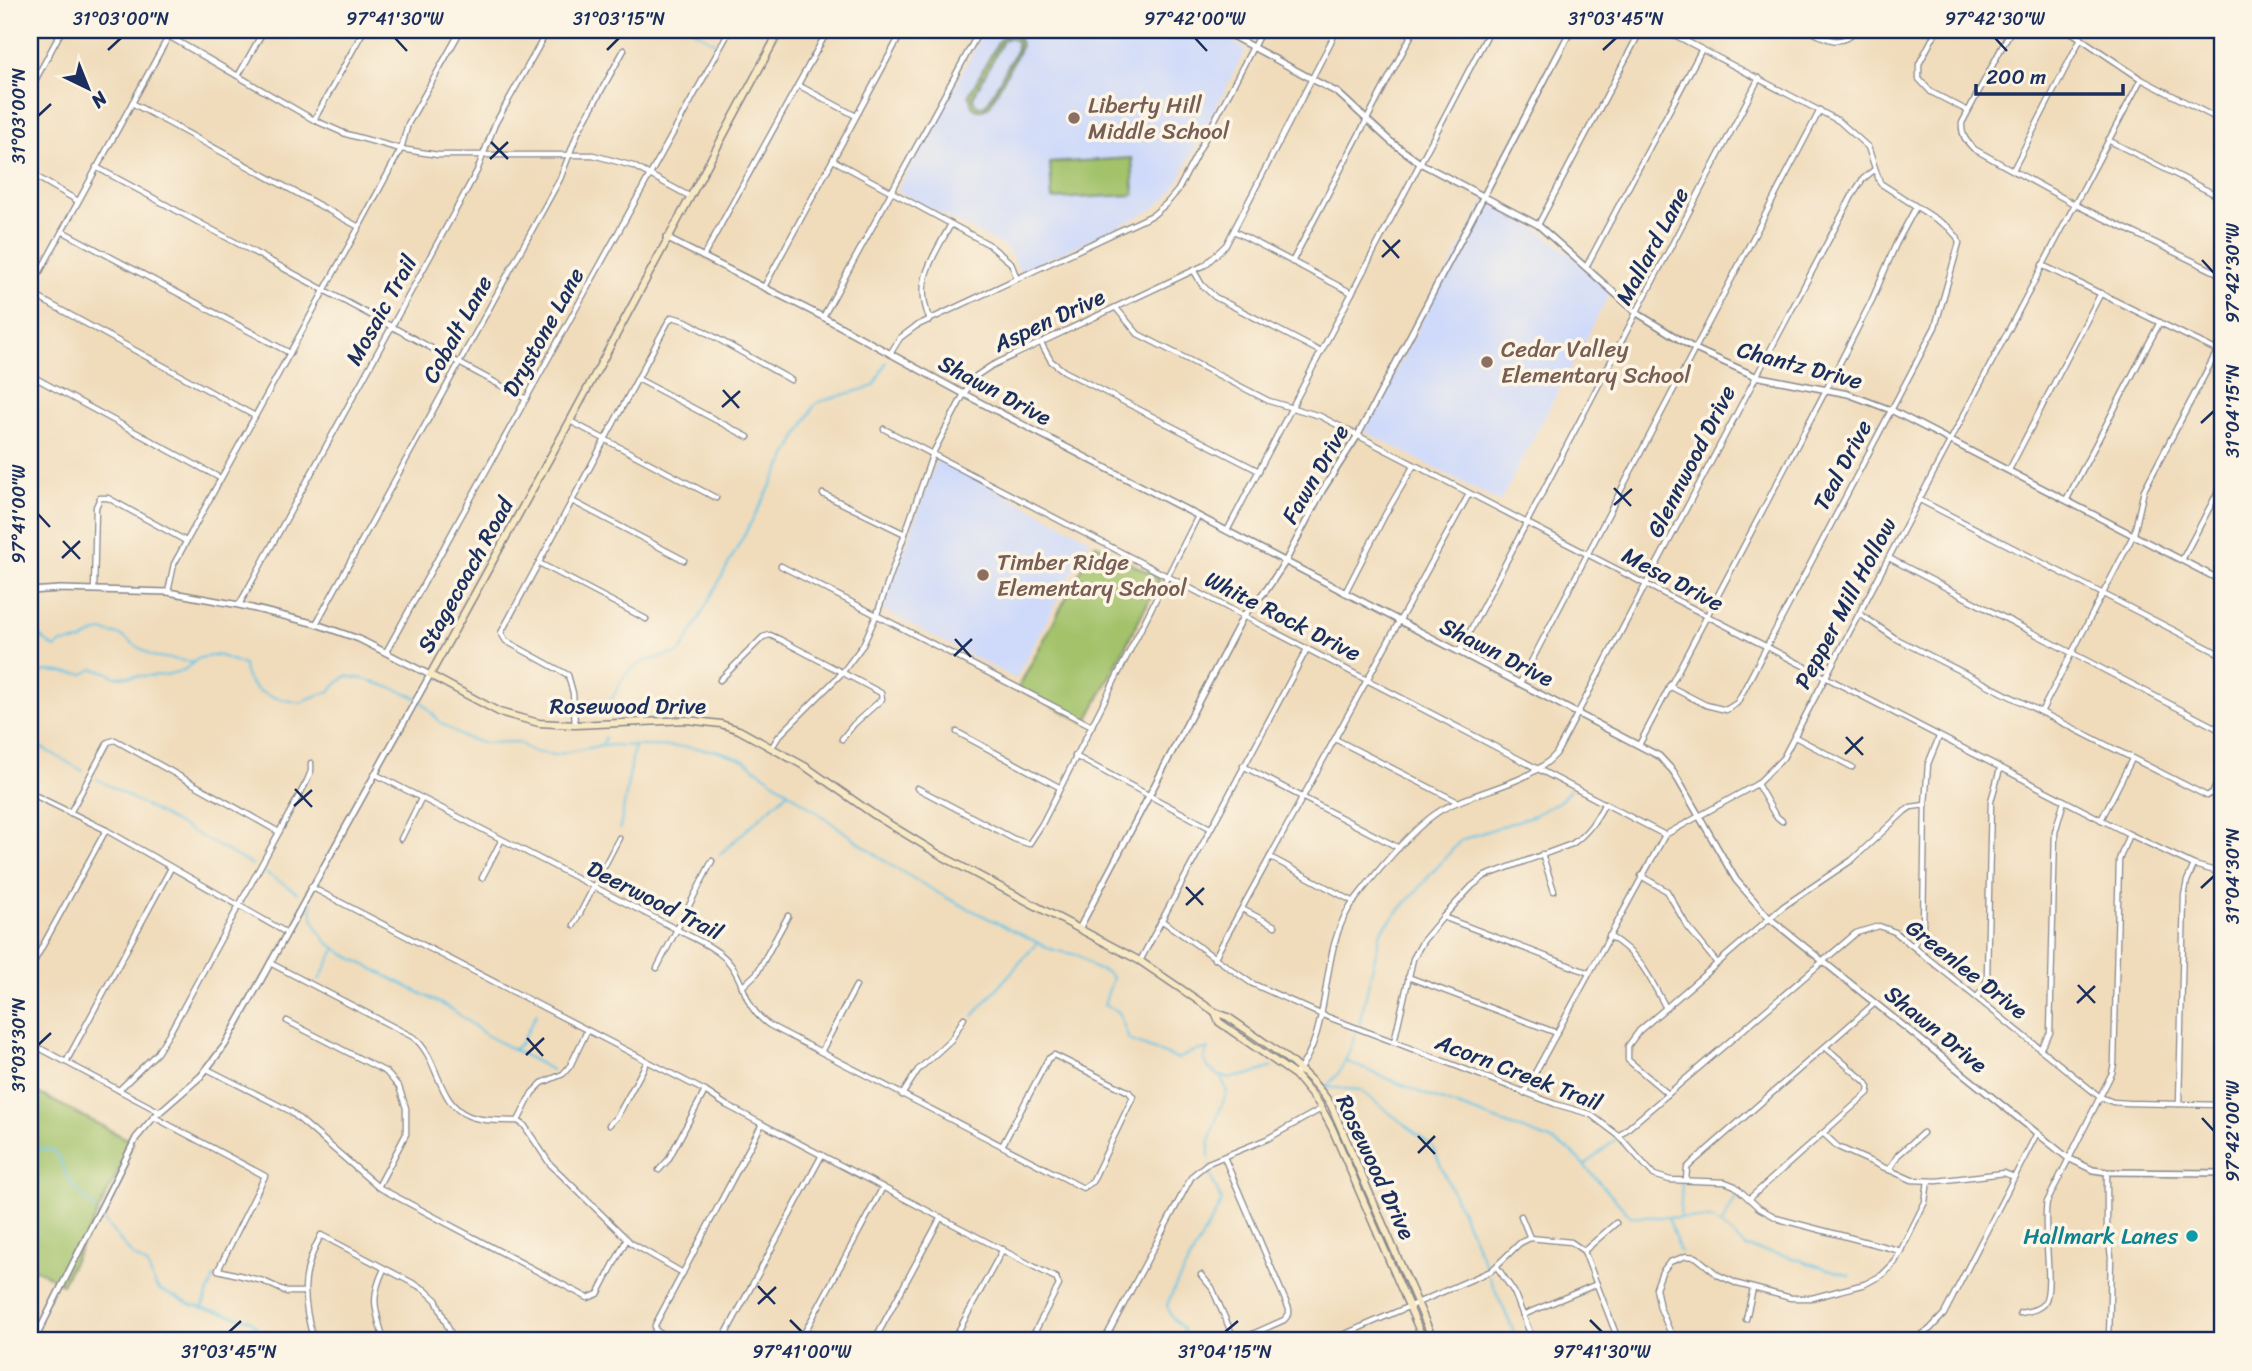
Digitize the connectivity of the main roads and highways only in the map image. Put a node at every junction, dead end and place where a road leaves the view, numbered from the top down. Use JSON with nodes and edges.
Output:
{"nodes":[{"id":1,"x":780,"y":30,"type":"edge"},
{"id":2,"x":430,"y":675,"type":"joint"},
{"id":3,"x":1298,"y":1072,"type":"junction"},
{"id":4,"x":1424,"y":1341,"type":"edge"},
{"id":5,"x":1434,"y":1341,"type":"edge"}],
"edges":[{"from":1,"to":2,"type":"main road","name":"Stagecoach Road"},
{"from":2,"to":3,"type":"main road","name":"Rosewood Drive"},
{"from":3,"to":4,"type":"main road","name":"Rosewood Drive"},
{"from":3,"to":5,"type":"main road","name":"Rosewood Drive"}]}
